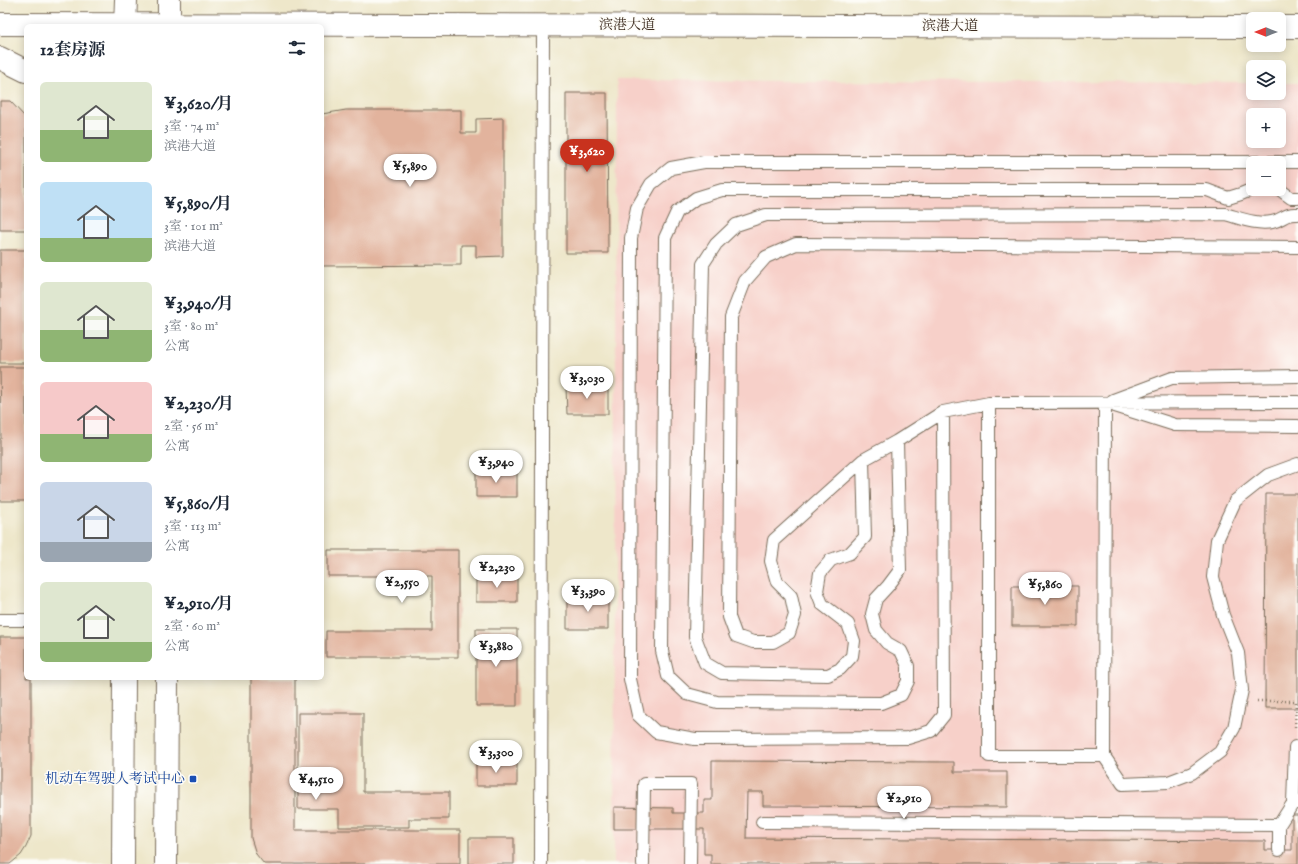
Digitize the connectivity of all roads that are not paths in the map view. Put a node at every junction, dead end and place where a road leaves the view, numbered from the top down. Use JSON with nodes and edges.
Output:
{"nodes":[{"id":1,"x":126,"y":0,"type":"edge"},
{"id":2,"x":169,"y":0,"type":"edge"},
{"id":3,"x":0,"y":24,"type":"edge"},
{"id":4,"x":24,"y":24,"type":"edge"},
{"id":5,"x":125,"y":24,"type":"edge"},
{"id":6,"x":169,"y":24,"type":"edge"},
{"id":7,"x":324,"y":25,"type":"edge"},
{"id":8,"x":368,"y":25,"type":"junction"},
{"id":9,"x":543,"y":25,"type":"junction"},
{"id":10,"x":1246,"y":27,"type":"edge"},
{"id":11,"x":1286,"y":27,"type":"edge"},
{"id":12,"x":1298,"y":27,"type":"edge"},
{"id":13,"x":324,"y":34,"type":"edge"},
{"id":14,"x":0,"y":58,"type":"edge"},
{"id":15,"x":24,"y":70,"type":"edge"},
{"id":16,"x":1298,"y":162,"type":"edge"},
{"id":17,"x":1246,"y":192,"type":"edge"},
{"id":18,"x":1286,"y":194,"type":"edge"},
{"id":19,"x":1298,"y":198,"type":"edge"},
{"id":20,"x":1298,"y":214,"type":"edge"},
{"id":21,"x":1298,"y":247,"type":"edge"},
{"id":22,"x":1298,"y":376,"type":"edge"},
{"id":23,"x":1298,"y":402,"type":"edge"},
{"id":24,"x":989,"y":403,"type":"junction"},
{"id":25,"x":1105,"y":403,"type":"junction"},
{"id":26,"x":943,"y":412,"type":"junction"},
{"id":27,"x":1298,"y":426,"type":"edge"},
{"id":28,"x":897,"y":441,"type":"junction"},
{"id":29,"x":863,"y":460,"type":"junction"},
{"id":30,"x":1298,"y":464,"type":"edge"},
{"id":31,"x":0,"y":620,"type":"edge"},
{"id":32,"x":24,"y":620,"type":"edge"},
{"id":33,"x":124,"y":680,"type":"edge"},
{"id":34,"x":167,"y":680,"type":"edge"},
{"id":35,"x":1295,"y":747,"type":"road end"},
{"id":36,"x":1104,"y":756,"type":"junction"},
{"id":37,"x":1296,"y":803,"type":"edge"},
{"id":38,"x":762,"y":822,"type":"dead end"},
{"id":39,"x":1279,"y":825,"type":"junction"},
{"id":40,"x":1279,"y":850,"type":"dead end"},
{"id":41,"x":124,"y":864,"type":"edge"},
{"id":42,"x":166,"y":864,"type":"edge"},
{"id":43,"x":541,"y":864,"type":"edge"},
{"id":44,"x":643,"y":864,"type":"edge"},
{"id":45,"x":690,"y":864,"type":"edge"}],
"edges":[{"from":1,"to":5,"type":"main road"},
{"from":2,"to":6,"type":"main road"},
{"from":3,"to":4,"type":"main road","name":"滨港大道"},
{"from":7,"to":8,"type":"main road","name":"滨港大道"},
{"from":8,"to":9,"type":"main road","name":"滨港大道"},
{"from":8,"to":13,"type":"main road"},
{"from":9,"to":10,"type":"main road","name":"滨港大道"},
{"from":9,"to":43,"type":"lane"},
{"from":11,"to":12,"type":"main road"},
{"from":14,"to":15,"type":"main road"},
{"from":16,"to":26,"type":"lane"},
{"from":17,"to":28,"type":"lane"},
{"from":18,"to":19,"type":"lane"},
{"from":20,"to":29,"type":"lane"},
{"from":21,"to":29,"type":"lane"},
{"from":22,"to":25,"type":"lane"},
{"from":23,"to":25,"type":"lane"},
{"from":24,"to":25,"type":"lane"},
{"from":24,"to":26,"type":"lane"},
{"from":24,"to":36,"type":"lane"},
{"from":25,"to":27,"type":"lane"},
{"from":25,"to":36,"type":"lane"},
{"from":26,"to":28,"type":"lane"},
{"from":28,"to":29,"type":"lane"},
{"from":30,"to":36,"type":"lane"},
{"from":31,"to":32,"type":"lane"},
{"from":33,"to":41,"type":"main road"},
{"from":34,"to":42,"type":"main road"},
{"from":35,"to":37,"type":"lane"},
{"from":37,"to":39,"type":"lane"},
{"from":38,"to":39,"type":"lane"},
{"from":39,"to":40,"type":"lane"},
{"from":44,"to":45,"type":"lane"}]}
